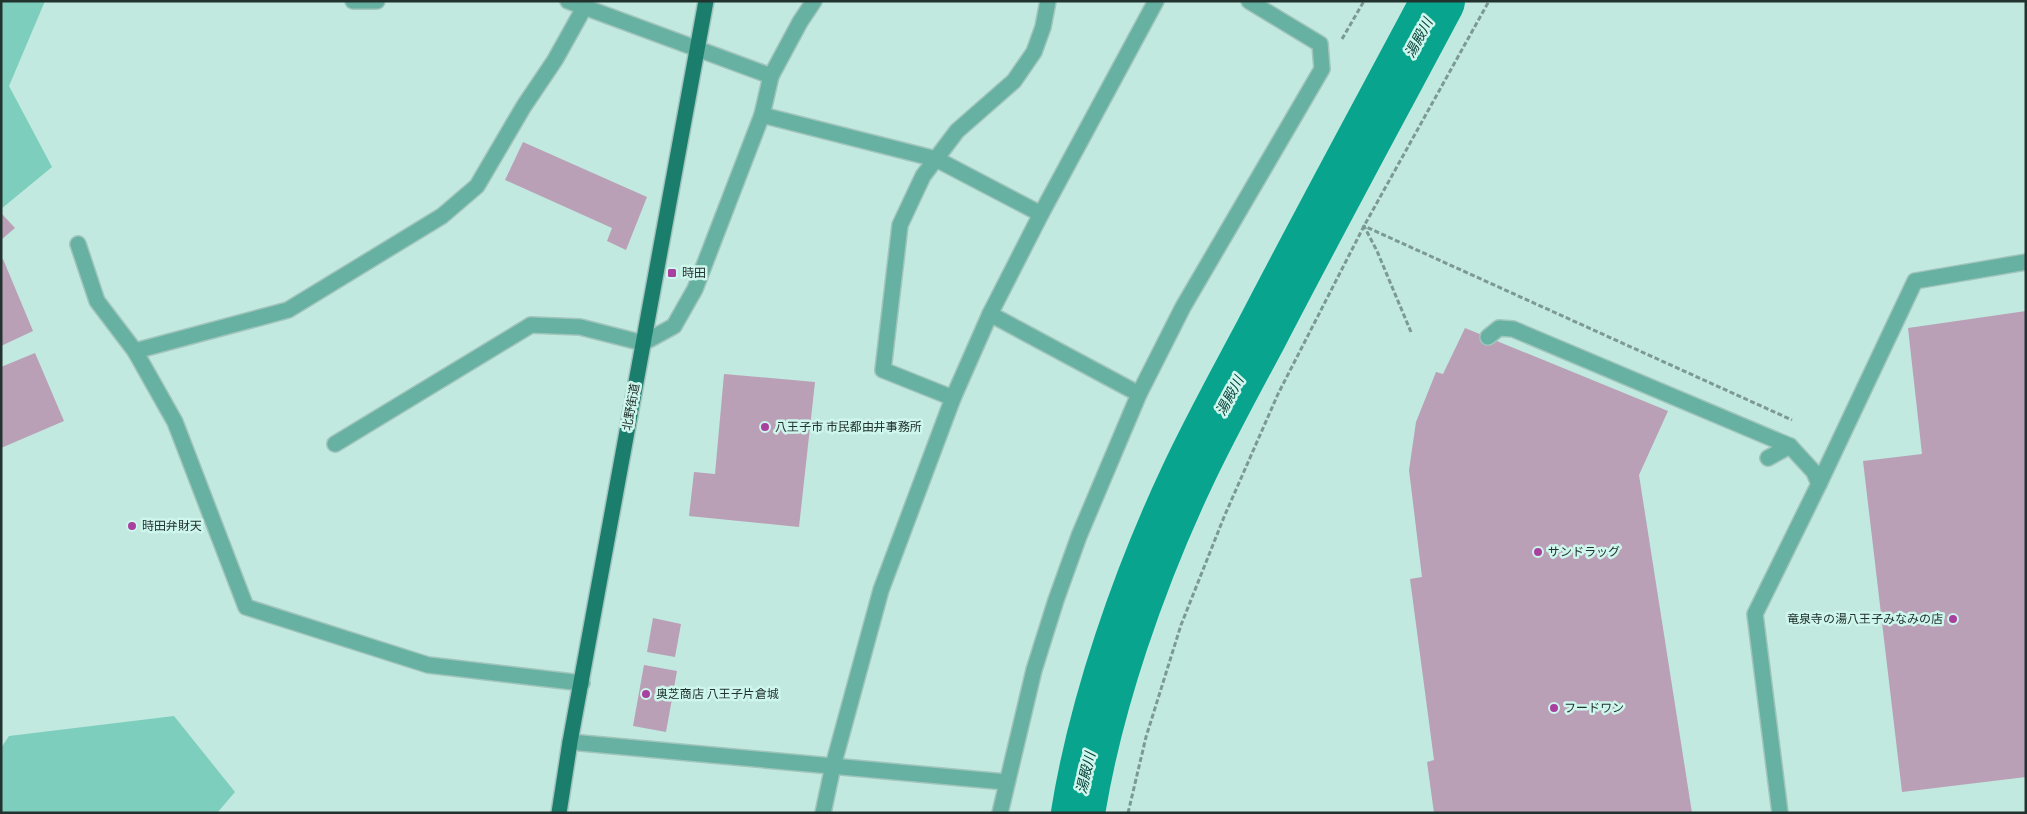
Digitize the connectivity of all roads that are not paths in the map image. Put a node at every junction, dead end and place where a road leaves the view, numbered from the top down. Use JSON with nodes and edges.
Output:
{"nodes":[{"id":1,"x":353,"y":1,"type":"edge"},
{"id":2,"x":366,"y":1,"type":"edge"},
{"id":3,"x":377,"y":1,"type":"edge"},
{"id":4,"x":568,"y":1,"type":"edge"},
{"id":5,"x":706,"y":1,"type":"edge"},
{"id":6,"x":814,"y":1,"type":"edge"},
{"id":7,"x":1048,"y":1,"type":"edge"},
{"id":8,"x":1156,"y":1,"type":"edge"},
{"id":9,"x":1249,"y":1,"type":"edge"},
{"id":10,"x":585,"y":4,"type":"edge"},
{"id":11,"x":698,"y":50,"type":"junction"},
{"id":12,"x":771,"y":76,"type":"junction"},
{"id":13,"x":762,"y":115,"type":"junction"},
{"id":14,"x":936,"y":159,"type":"junction"},
{"id":15,"x":1041,"y":214,"type":"junction"},
{"id":16,"x":78,"y":244,"type":"dead end"},
{"id":17,"x":2026,"y":262,"type":"edge"},
{"id":18,"x":990,"y":314,"type":"junction"},
{"id":19,"x":1488,"y":337,"type":"dead end"},
{"id":20,"x":643,"y":343,"type":"junction"},
{"id":21,"x":135,"y":351,"type":"junction"},
{"id":22,"x":1139,"y":394,"type":"junction"},
{"id":23,"x":952,"y":398,"type":"junction"},
{"id":24,"x":335,"y":444,"type":"dead end"},
{"id":25,"x":1790,"y":446,"type":"junction"},
{"id":26,"x":1768,"y":458,"type":"dead end"},
{"id":27,"x":1819,"y":484,"type":"junction"},
{"id":28,"x":582,"y":683,"type":"junction"},
{"id":29,"x":570,"y":742,"type":"junction"},
{"id":30,"x":833,"y":766,"type":"junction"},
{"id":31,"x":1006,"y":782,"type":"junction"},
{"id":32,"x":559,"y":813,"type":"edge"},
{"id":33,"x":823,"y":813,"type":"edge"},
{"id":34,"x":1000,"y":813,"type":"edge"},
{"id":35,"x":1780,"y":813,"type":"edge"}],
"edges":[{"from":1,"to":2,"type":"street"},
{"from":2,"to":3,"type":"street"},
{"from":4,"to":10,"type":"street"},
{"from":5,"to":11,"type":"main road","name":"北野街道"},
{"from":6,"to":12,"type":"street"},
{"from":7,"to":14,"type":"street"},
{"from":8,"to":15,"type":"street"},
{"from":9,"to":22,"type":"street"},
{"from":10,"to":11,"type":"street"},
{"from":10,"to":21,"type":"street"},
{"from":11,"to":12,"type":"street"},
{"from":11,"to":20,"type":"main road","name":"北野街道"},
{"from":12,"to":13,"type":"street"},
{"from":13,"to":14,"type":"street"},
{"from":13,"to":20,"type":"street"},
{"from":14,"to":15,"type":"street"},
{"from":14,"to":23,"type":"street"},
{"from":15,"to":18,"type":"street"},
{"from":16,"to":21,"type":"street"},
{"from":17,"to":27,"type":"street"},
{"from":18,"to":22,"type":"street"},
{"from":18,"to":23,"type":"street"},
{"from":19,"to":25,"type":"street"},
{"from":20,"to":24,"type":"street"},
{"from":20,"to":28,"type":"main road","name":"北野街道"},
{"from":21,"to":28,"type":"street"},
{"from":22,"to":31,"type":"street"},
{"from":23,"to":30,"type":"street"},
{"from":25,"to":26,"type":"street"},
{"from":25,"to":27,"type":"street"},
{"from":27,"to":35,"type":"street"},
{"from":28,"to":29,"type":"main road","name":"北野街道"},
{"from":29,"to":30,"type":"street"},
{"from":29,"to":32,"type":"main road","name":"北野街道"},
{"from":30,"to":31,"type":"street"},
{"from":30,"to":33,"type":"street"},
{"from":31,"to":34,"type":"street"}]}
